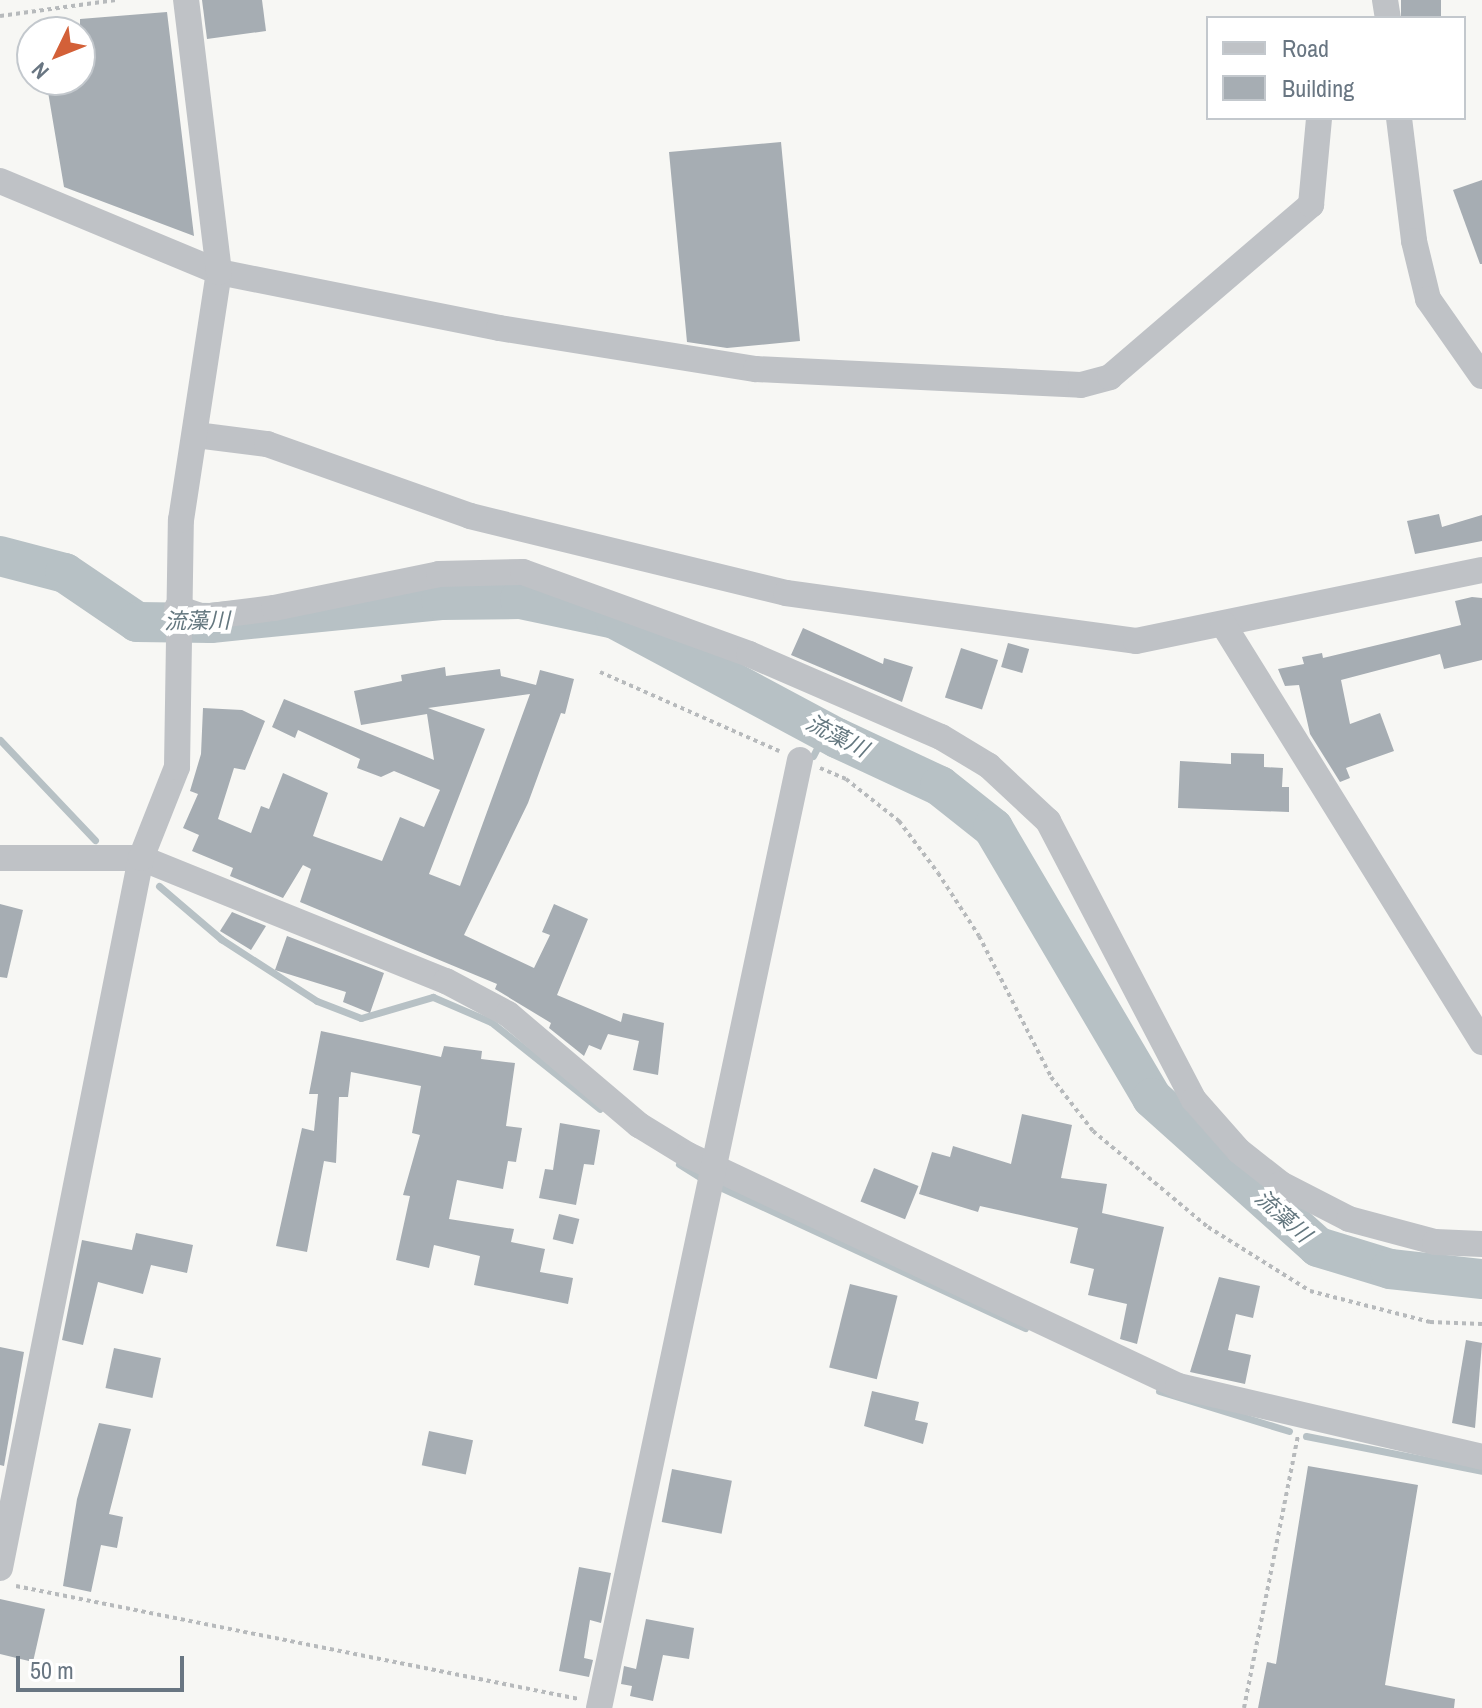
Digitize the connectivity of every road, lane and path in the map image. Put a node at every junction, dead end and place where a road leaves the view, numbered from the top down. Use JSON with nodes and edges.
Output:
{"nodes":[{"id":1,"x":116,"y":0,"type":"edge"},
{"id":2,"x":186,"y":0,"type":"edge"},
{"id":3,"x":0,"y":16,"type":"edge"},
{"id":4,"x":1319,"y":120,"type":"edge"},
{"id":5,"x":1399,"y":120,"type":"edge"},
{"id":6,"x":0,"y":181,"type":"edge"},
{"id":7,"x":219,"y":272,"type":"junction"},
{"id":8,"x":1482,"y":376,"type":"edge"},
{"id":9,"x":196,"y":435,"type":"junction"},
{"id":10,"x":1482,"y":570,"type":"edge"},
{"id":11,"x":177,"y":610,"type":"junction"},
{"id":12,"x":1223,"y":624,"type":"junction"},
{"id":13,"x":600,"y":672,"type":"dead end"},
{"id":14,"x":800,"y":760,"type":"junction"},
{"id":15,"x":0,"y":858,"type":"edge"},
{"id":16,"x":141,"y":858,"type":"junction"},
{"id":17,"x":1482,"y":1042,"type":"edge"},
{"id":18,"x":711,"y":1180,"type":"junction"},
{"id":19,"x":1482,"y":1244,"type":"edge"},
{"id":20,"x":1482,"y":1324,"type":"edge"},
{"id":21,"x":1302,"y":1418,"type":"junction"},
{"id":22,"x":1482,"y":1457,"type":"edge"},
{"id":23,"x":7,"y":1577,"type":"edge"},
{"id":24,"x":600,"y":1706,"type":"edge"},
{"id":25,"x":1244,"y":1708,"type":"edge"}],
"edges":[{"from":1,"to":3,"type":"path"},
{"from":2,"to":7,"type":"street"},
{"from":4,"to":7,"type":"street"},
{"from":5,"to":8,"type":"street"},
{"from":6,"to":7,"type":"street"},
{"from":7,"to":9,"type":"street"},
{"from":9,"to":11,"type":"street"},
{"from":9,"to":12,"type":"street"},
{"from":10,"to":12,"type":"street"},
{"from":11,"to":16,"type":"street"},
{"from":11,"to":19,"type":"street"},
{"from":12,"to":17,"type":"street"},
{"from":13,"to":14,"type":"path"},
{"from":14,"to":18,"type":"street"},
{"from":14,"to":20,"type":"path"},
{"from":15,"to":16,"type":"street"},
{"from":16,"to":18,"type":"street"},
{"from":16,"to":23,"type":"street"},
{"from":18,"to":21,"type":"street"},
{"from":18,"to":24,"type":"street"},
{"from":21,"to":22,"type":"street"},
{"from":21,"to":25,"type":"path"},
{"from":23,"to":24,"type":"path"}]}
